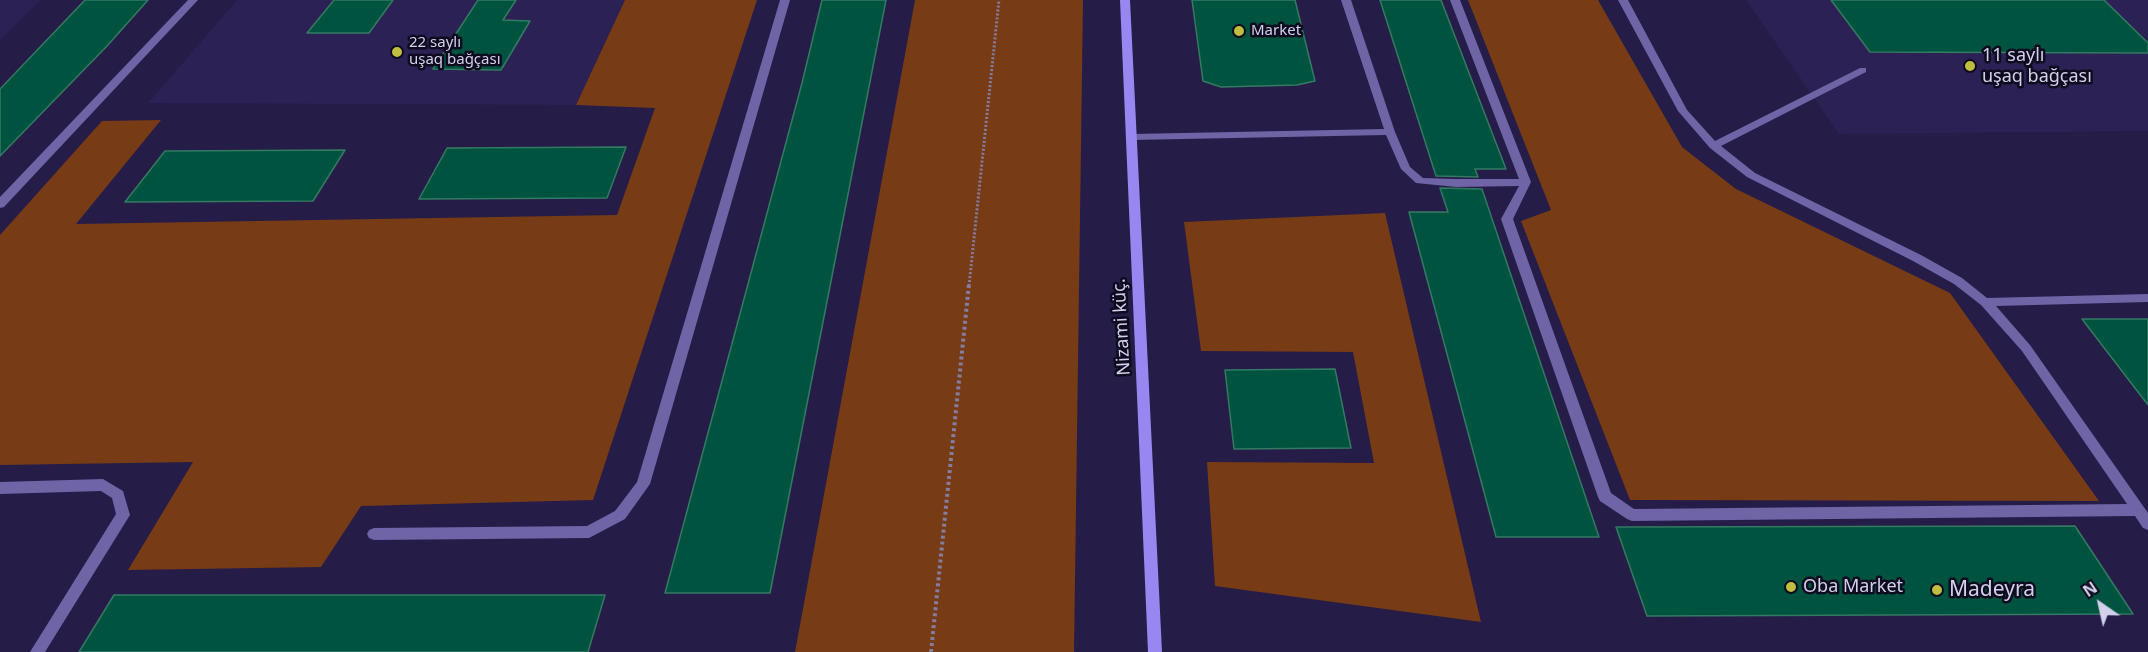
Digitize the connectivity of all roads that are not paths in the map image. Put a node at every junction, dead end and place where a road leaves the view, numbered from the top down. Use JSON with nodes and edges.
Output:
{"nodes":[{"id":1,"x":193,"y":0,"type":"edge"},
{"id":2,"x":785,"y":0,"type":"edge"},
{"id":3,"x":1125,"y":0,"type":"edge"},
{"id":4,"x":1346,"y":0,"type":"edge"},
{"id":5,"x":1455,"y":0,"type":"edge"},
{"id":6,"x":1623,"y":0,"type":"edge"},
{"id":7,"x":1863,"y":70,"type":"dead end"},
{"id":8,"x":1390,"y":132,"type":"junction"},
{"id":9,"x":1132,"y":137,"type":"junction"},
{"id":10,"x":1714,"y":146,"type":"junction"},
{"id":11,"x":1526,"y":182,"type":"junction"},
{"id":12,"x":0,"y":204,"type":"edge"},
{"id":13,"x":2148,"y":298,"type":"edge"},
{"id":14,"x":1985,"y":302,"type":"junction"},
{"id":15,"x":0,"y":488,"type":"edge"},
{"id":16,"x":2138,"y":510,"type":"junction"},
{"id":17,"x":2148,"y":525,"type":"edge"},
{"id":18,"x":374,"y":534,"type":"dead end"},
{"id":19,"x":37,"y":652,"type":"edge"},
{"id":20,"x":1155,"y":652,"type":"edge"}],
"edges":[{"from":1,"to":12,"type":"lane"},
{"from":2,"to":18,"type":"lane"},
{"from":3,"to":9,"type":"street","name":"Nizami küç."},
{"from":4,"to":8,"type":"lane"},
{"from":5,"to":11,"type":"lane"},
{"from":6,"to":10,"type":"lane"},
{"from":7,"to":10,"type":"lane"},
{"from":8,"to":9,"type":"lane"},
{"from":8,"to":11,"type":"lane"},
{"from":9,"to":20,"type":"street","name":"Nizami küç."},
{"from":10,"to":14,"type":"lane"},
{"from":11,"to":16,"type":"lane"},
{"from":13,"to":14,"type":"lane"},
{"from":14,"to":16,"type":"lane"},
{"from":15,"to":19,"type":"lane"},
{"from":16,"to":17,"type":"lane"}]}
